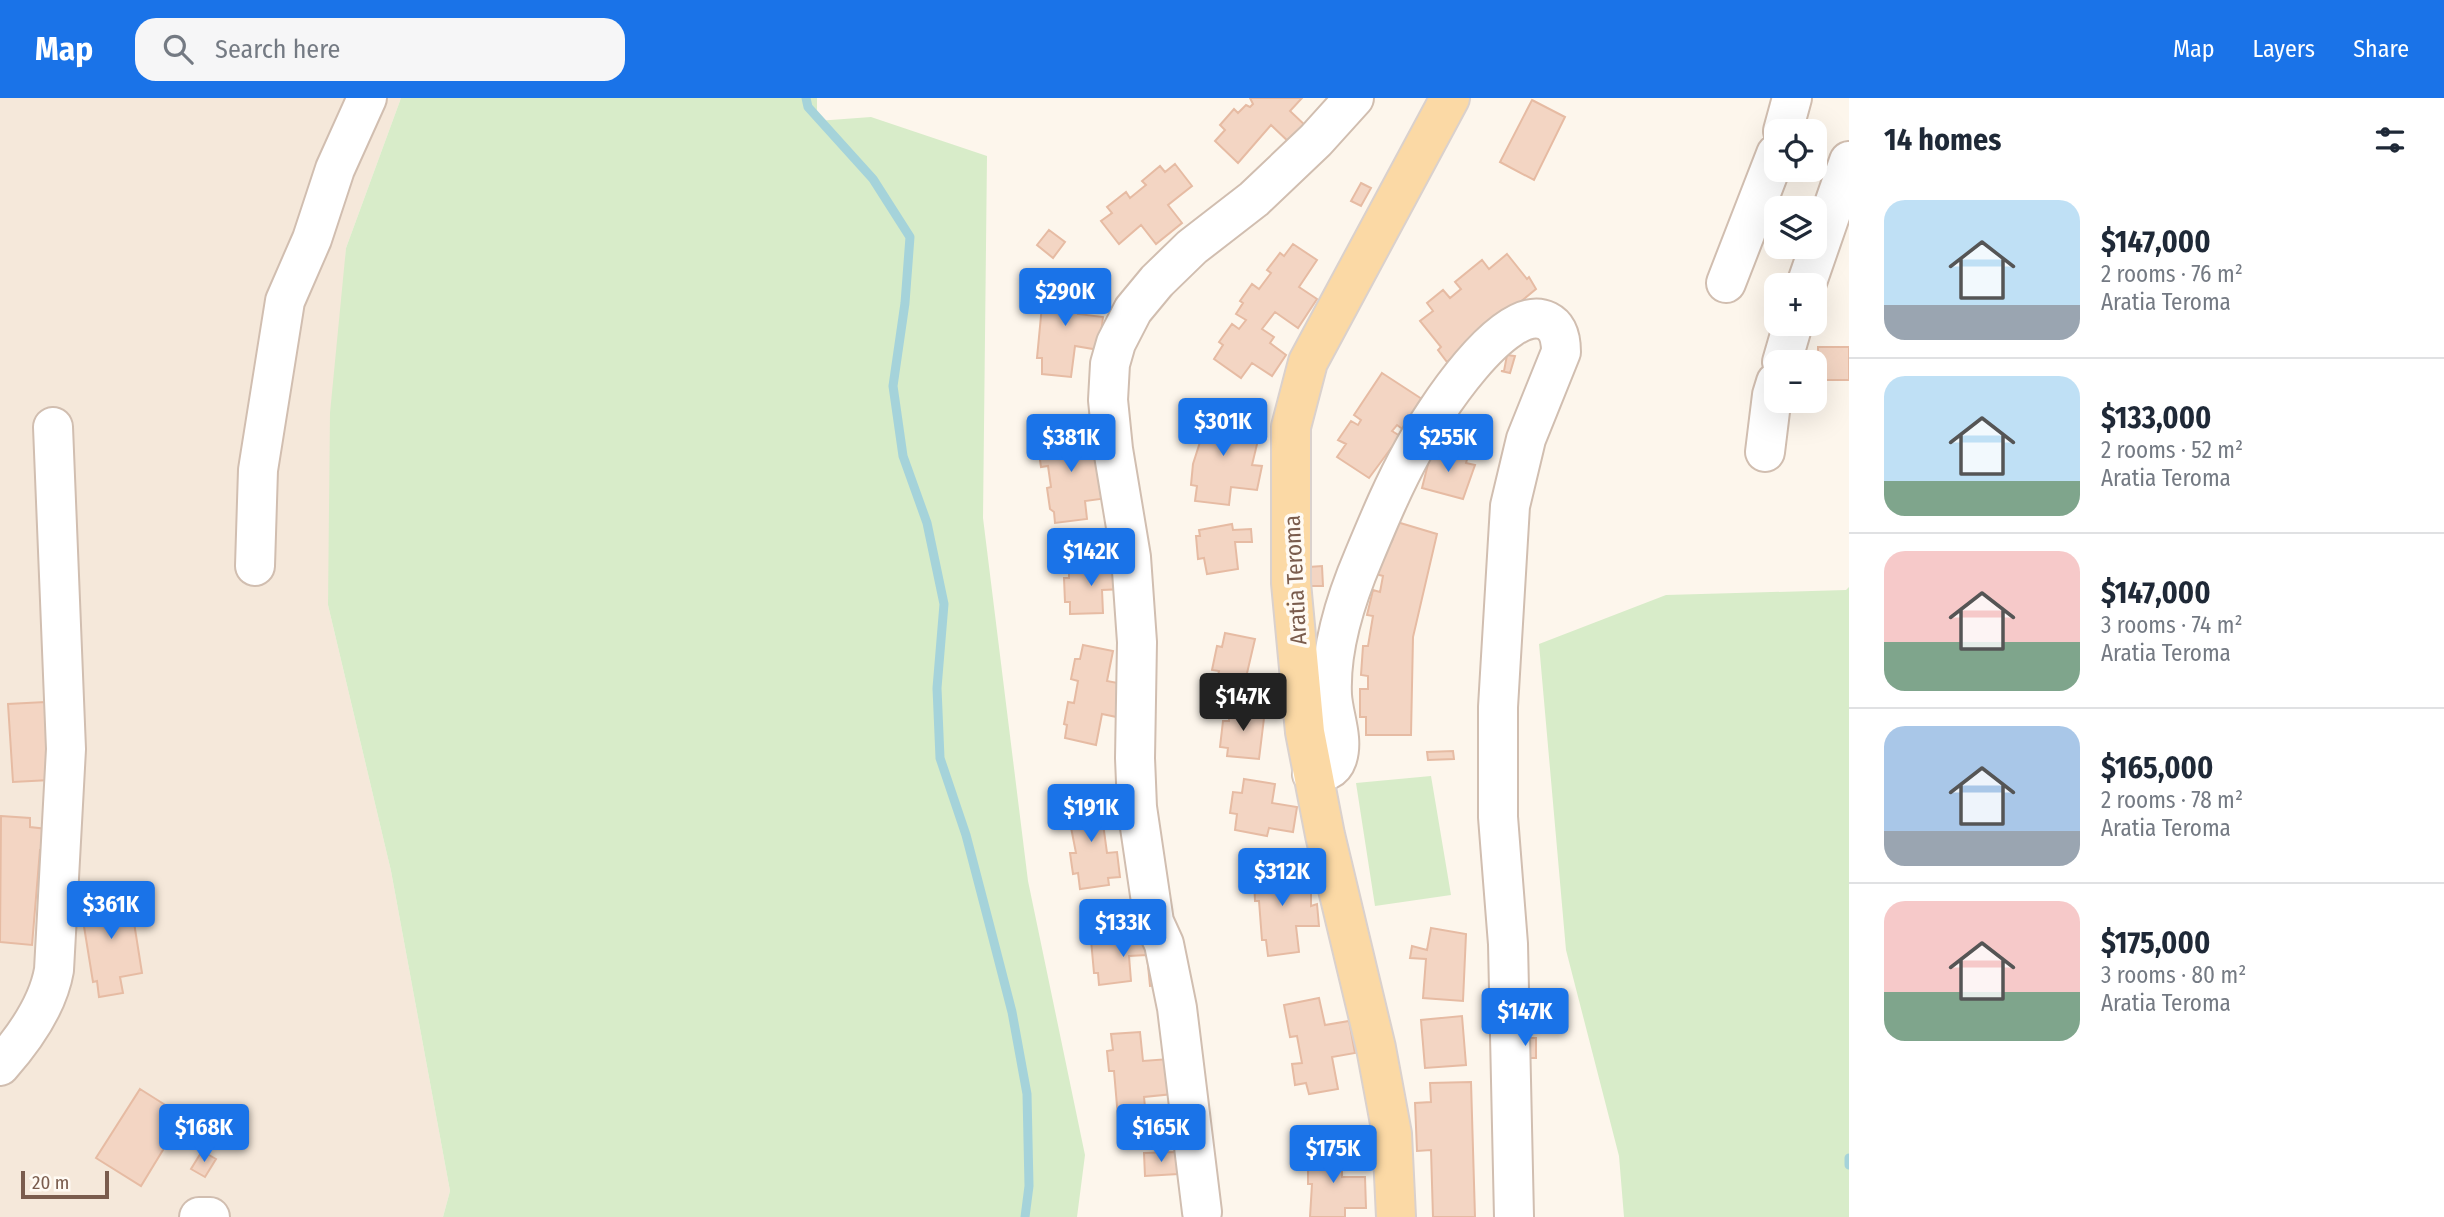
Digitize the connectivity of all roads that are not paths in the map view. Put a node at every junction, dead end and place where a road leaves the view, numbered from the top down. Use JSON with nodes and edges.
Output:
{"nodes":[{"id":1,"x":367,"y":98,"type":"edge"},
{"id":2,"x":1354,"y":98,"type":"edge"},
{"id":3,"x":1450,"y":98,"type":"edge"},
{"id":4,"x":1792,"y":98,"type":"edge"},
{"id":5,"x":1786,"y":119,"type":"edge"},
{"id":6,"x":1849,"y":161,"type":"edge"},
{"id":7,"x":1765,"y":182,"type":"edge"},
{"id":8,"x":1810,"y":273,"type":"edge"},
{"id":9,"x":1726,"y":283,"type":"dead end"},
{"id":10,"x":1770,"y":413,"type":"edge"},
{"id":11,"x":53,"y":427,"type":"dead end"},
{"id":12,"x":1765,"y":452,"type":"dead end"},
{"id":13,"x":255,"y":566,"type":"dead end"},
{"id":14,"x":1312,"y":774,"type":"junction"},
{"id":15,"x":0,"y":1066,"type":"edge"},
{"id":16,"x":1202,"y":1212,"type":"dead end"},
{"id":17,"x":199,"y":1217,"type":"edge"},
{"id":18,"x":210,"y":1217,"type":"edge"},
{"id":19,"x":1396,"y":1217,"type":"edge"},
{"id":20,"x":1514,"y":1217,"type":"edge"}],
"edges":[{"from":1,"to":13,"type":"street"},
{"from":2,"to":16,"type":"street"},
{"from":3,"to":14,"type":"main road","name":"Aratia Teroma"},
{"from":4,"to":5,"type":"street"},
{"from":6,"to":8,"type":"street"},
{"from":7,"to":9,"type":"street"},
{"from":10,"to":12,"type":"street"},
{"from":11,"to":15,"type":"street"},
{"from":14,"to":19,"type":"main road","name":"Aratia Teroma"},
{"from":14,"to":20,"type":"street"},
{"from":17,"to":18,"type":"street"}]}
